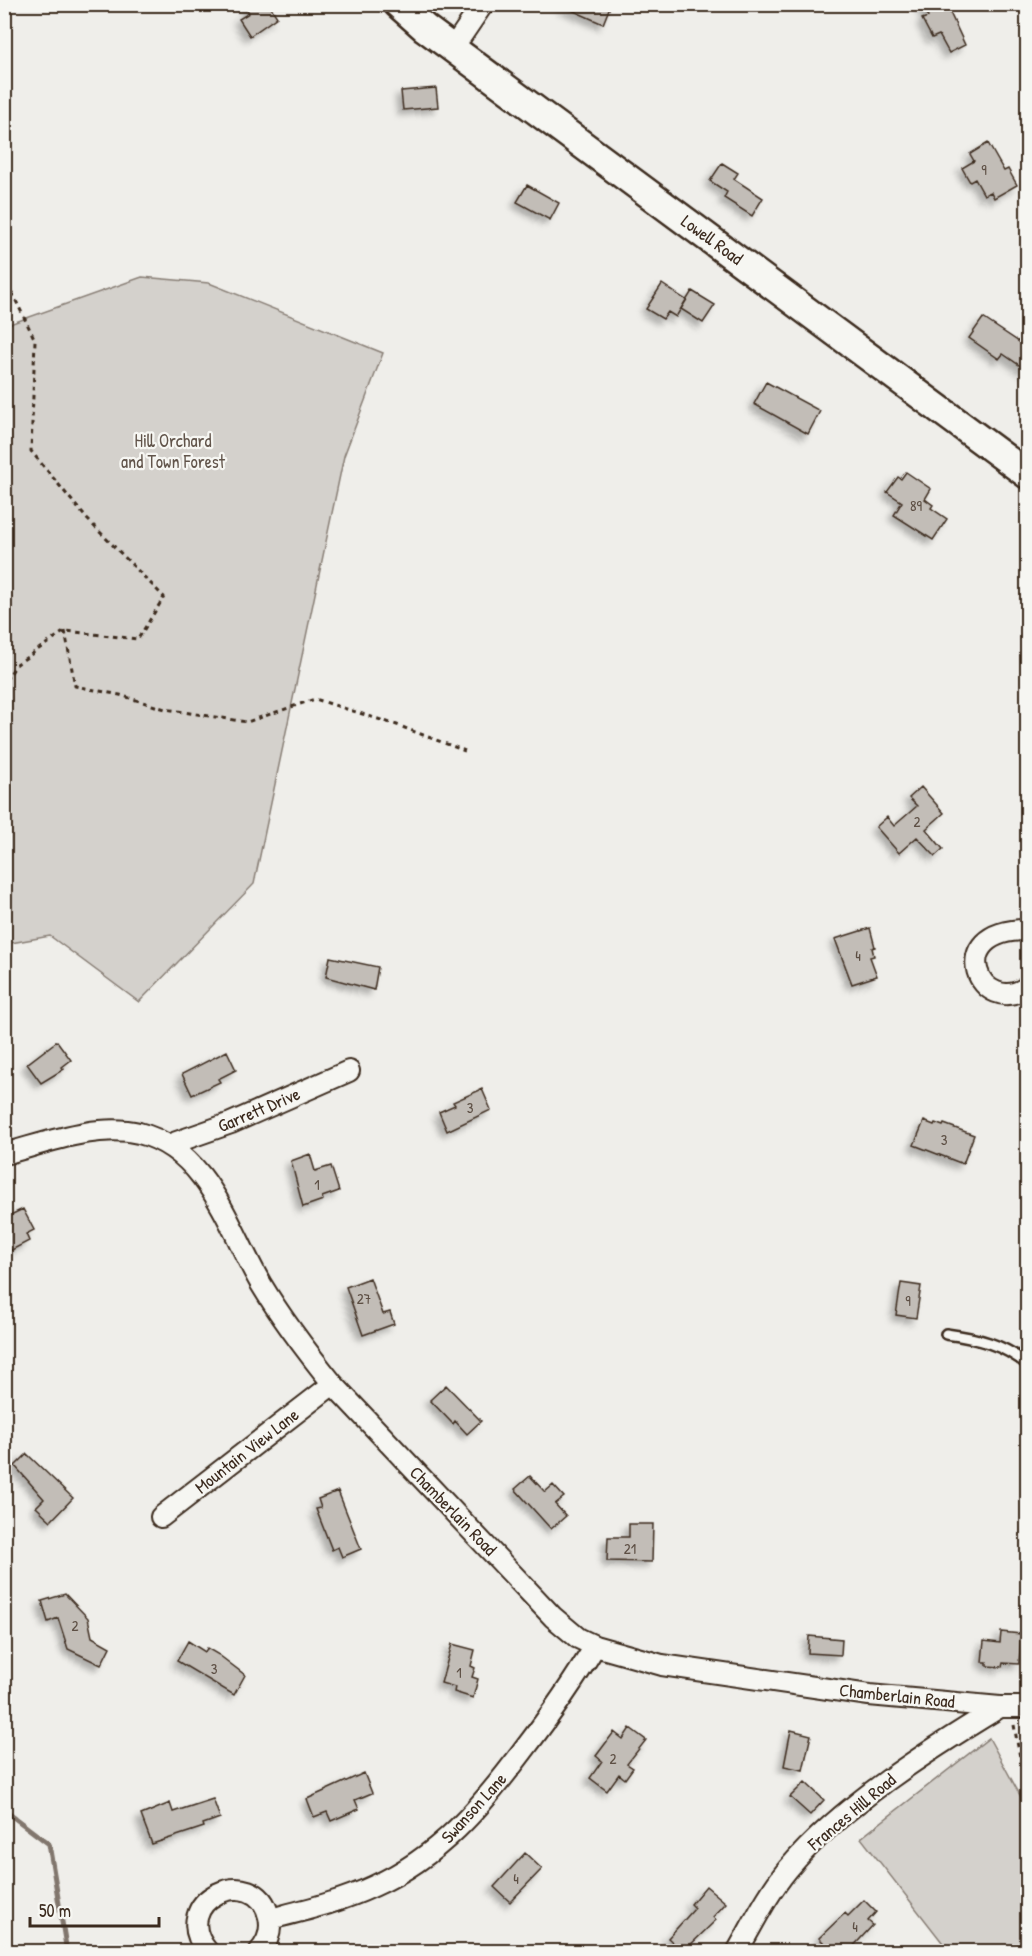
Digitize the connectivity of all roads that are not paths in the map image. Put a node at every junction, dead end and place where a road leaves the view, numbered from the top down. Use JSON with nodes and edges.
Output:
{"nodes":[{"id":1,"x":398,"y":4,"type":"edge"},
{"id":2,"x":483,"y":4,"type":"edge"},
{"id":3,"x":453,"y":48,"type":"junction"},
{"id":4,"x":1028,"y":475,"type":"edge"},
{"id":5,"x":1028,"y":930,"type":"edge"},
{"id":6,"x":1028,"y":986,"type":"edge"},
{"id":7,"x":349,"y":1071,"type":"dead end"},
{"id":8,"x":168,"y":1145,"type":"junction"},
{"id":9,"x":4,"y":1154,"type":"edge"},
{"id":10,"x":946,"y":1334,"type":"dead end"},
{"id":11,"x":1028,"y":1365,"type":"edge"},
{"id":12,"x":333,"y":1384,"type":"junction"},
{"id":13,"x":161,"y":1517,"type":"dead end"},
{"id":14,"x":595,"y":1646,"type":"junction"},
{"id":15,"x":1013,"y":1708,"type":"edge"},
{"id":16,"x":270,"y":1919,"type":"junction"},
{"id":17,"x":208,"y":1952,"type":"edge"},
{"id":18,"x":259,"y":1952,"type":"edge"},
{"id":19,"x":737,"y":1952,"type":"edge"}],
"edges":[{"from":1,"to":3,"type":"street","name":"Lowell Road"},
{"from":2,"to":3,"type":"street"},
{"from":3,"to":4,"type":"street","name":"Lowell Road"},
{"from":5,"to":6,"type":"street"},
{"from":7,"to":8,"type":"street","name":"Garrett Drive"},
{"from":8,"to":9,"type":"street","name":"Chamberlain Road"},
{"from":8,"to":12,"type":"street","name":"Chamberlain Road"},
{"from":10,"to":11,"type":"lane"},
{"from":12,"to":13,"type":"street","name":"Mountain View Lane"},
{"from":12,"to":14,"type":"street","name":"Chamberlain Road"},
{"from":14,"to":15,"type":"street","name":"Chamberlain Road"},
{"from":14,"to":16,"type":"street","name":"Swanson Lane"},
{"from":15,"to":19,"type":"street","name":"Frances Hill Road"},
{"from":16,"to":17,"type":"street"},
{"from":16,"to":18,"type":"street"}]}
